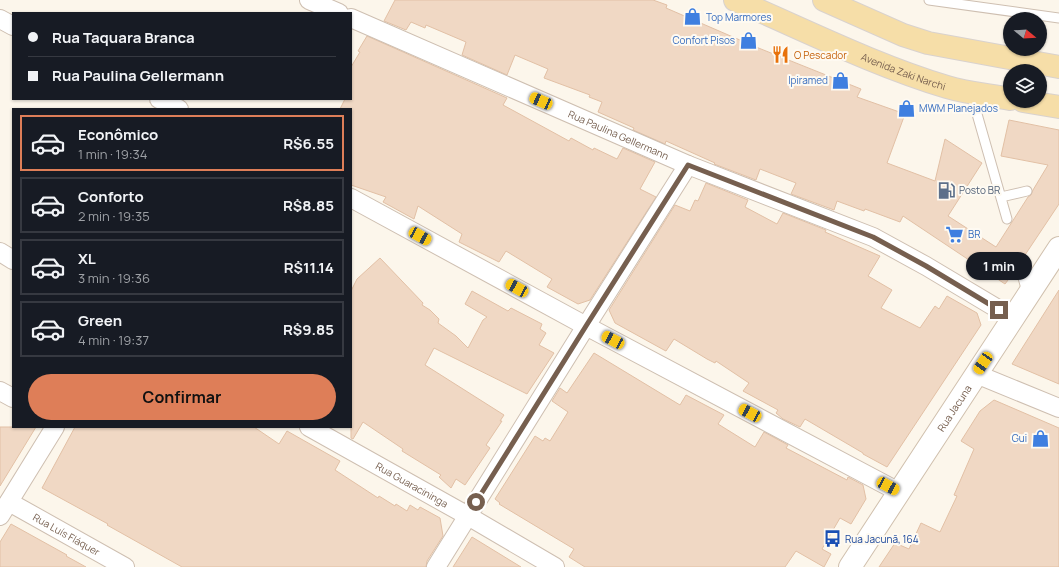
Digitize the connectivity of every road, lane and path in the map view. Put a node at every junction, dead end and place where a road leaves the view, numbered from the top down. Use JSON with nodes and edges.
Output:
{"nodes":[{"id":1,"x":309,"y":0,"type":"edge"},
{"id":2,"x":735,"y":0,"type":"edge"},
{"id":3,"x":824,"y":0,"type":"edge"},
{"id":4,"x":929,"y":0,"type":"edge"},
{"id":5,"x":336,"y":12,"type":"edge"},
{"id":6,"x":352,"y":18,"type":"edge"},
{"id":7,"x":1059,"y":18,"type":"edge"},
{"id":8,"x":0,"y":19,"type":"edge"},
{"id":9,"x":12,"y":25,"type":"edge"},
{"id":10,"x":1059,"y":67,"type":"edge"},
{"id":11,"x":971,"y":92,"type":"junction"},
{"id":12,"x":1003,"y":98,"type":"edge"},
{"id":13,"x":160,"y":100,"type":"edge"},
{"id":14,"x":1047,"y":106,"type":"edge"},
{"id":15,"x":176,"y":108,"type":"edge"},
{"id":16,"x":1059,"y":108,"type":"edge"},
{"id":17,"x":688,"y":165,"type":"junction"},
{"id":18,"x":1027,"y":191,"type":"dead end"},
{"id":19,"x":1001,"y":197,"type":"junction"},
{"id":20,"x":352,"y":199,"type":"edge"},
{"id":21,"x":1007,"y":219,"type":"dead end"},
{"id":22,"x":1059,"y":248,"type":"edge"},
{"id":23,"x":0,"y":252,"type":"edge"},
{"id":24,"x":12,"y":259,"type":"edge"},
{"id":25,"x":1020,"y":266,"type":"dead end"},
{"id":26,"x":1028,"y":295,"type":"junction"},
{"id":27,"x":1013,"y":318,"type":"junction"},
{"id":28,"x":586,"y":326,"type":"junction"},
{"id":29,"x":976,"y":374,"type":"junction"},
{"id":30,"x":0,"y":391,"type":"edge"},
{"id":31,"x":12,"y":397,"type":"edge"},
{"id":32,"x":1059,"y":408,"type":"edge"},
{"id":33,"x":54,"y":428,"type":"edge"},
{"id":34,"x":312,"y":428,"type":"edge"},
{"id":35,"x":899,"y":492,"type":"junction"},
{"id":36,"x":4,"y":509,"type":"edge"},
{"id":37,"x":468,"y":516,"type":"junction"},
{"id":38,"x":125,"y":567,"type":"edge"},
{"id":39,"x":436,"y":567,"type":"edge"},
{"id":40,"x":555,"y":567,"type":"edge"},
{"id":41,"x":850,"y":567,"type":"edge"}],
"edges":[{"from":1,"to":5,"type":"street"},
{"from":2,"to":11,"type":"main road","name":"Avenida Zaki Narchi"},
{"from":3,"to":10,"type":"main road"},
{"from":4,"to":7,"type":"lane"},
{"from":6,"to":17,"type":"street","name":"Rua Paulina Gellermann"},
{"from":8,"to":9,"type":"street"},
{"from":11,"to":12,"type":"main road","name":"Avenida Zaki Narchi"},
{"from":11,"to":19,"type":"lane"},
{"from":13,"to":15,"type":"street"},
{"from":14,"to":16,"type":"main road"},
{"from":17,"to":27,"type":"street","name":"Rua Paulina Gellermann"},
{"from":17,"to":28,"type":"street"},
{"from":18,"to":19,"type":"lane"},
{"from":19,"to":21,"type":"lane"},
{"from":20,"to":28,"type":"street"},
{"from":22,"to":26,"type":"main road","name":"Rua Jacuna"},
{"from":23,"to":24,"type":"street"},
{"from":25,"to":26,"type":"lane"},
{"from":26,"to":27,"type":"main road","name":"Rua Jacuna"},
{"from":27,"to":29,"type":"main road","name":"Rua Jacuna"},
{"from":28,"to":35,"type":"street"},
{"from":28,"to":37,"type":"street"},
{"from":29,"to":32,"type":"street"},
{"from":29,"to":35,"type":"main road","name":"Rua Jacuna"},
{"from":30,"to":31,"type":"street"},
{"from":33,"to":36,"type":"street"},
{"from":34,"to":37,"type":"street","name":"Rua Guaracininga"},
{"from":35,"to":41,"type":"main road","name":"Rua Jacuna"},
{"from":36,"to":38,"type":"street","name":"Rua Luís Fláquer"},
{"from":37,"to":39,"type":"street"},
{"from":37,"to":40,"type":"street","name":"Rua Guaracininga"}]}
